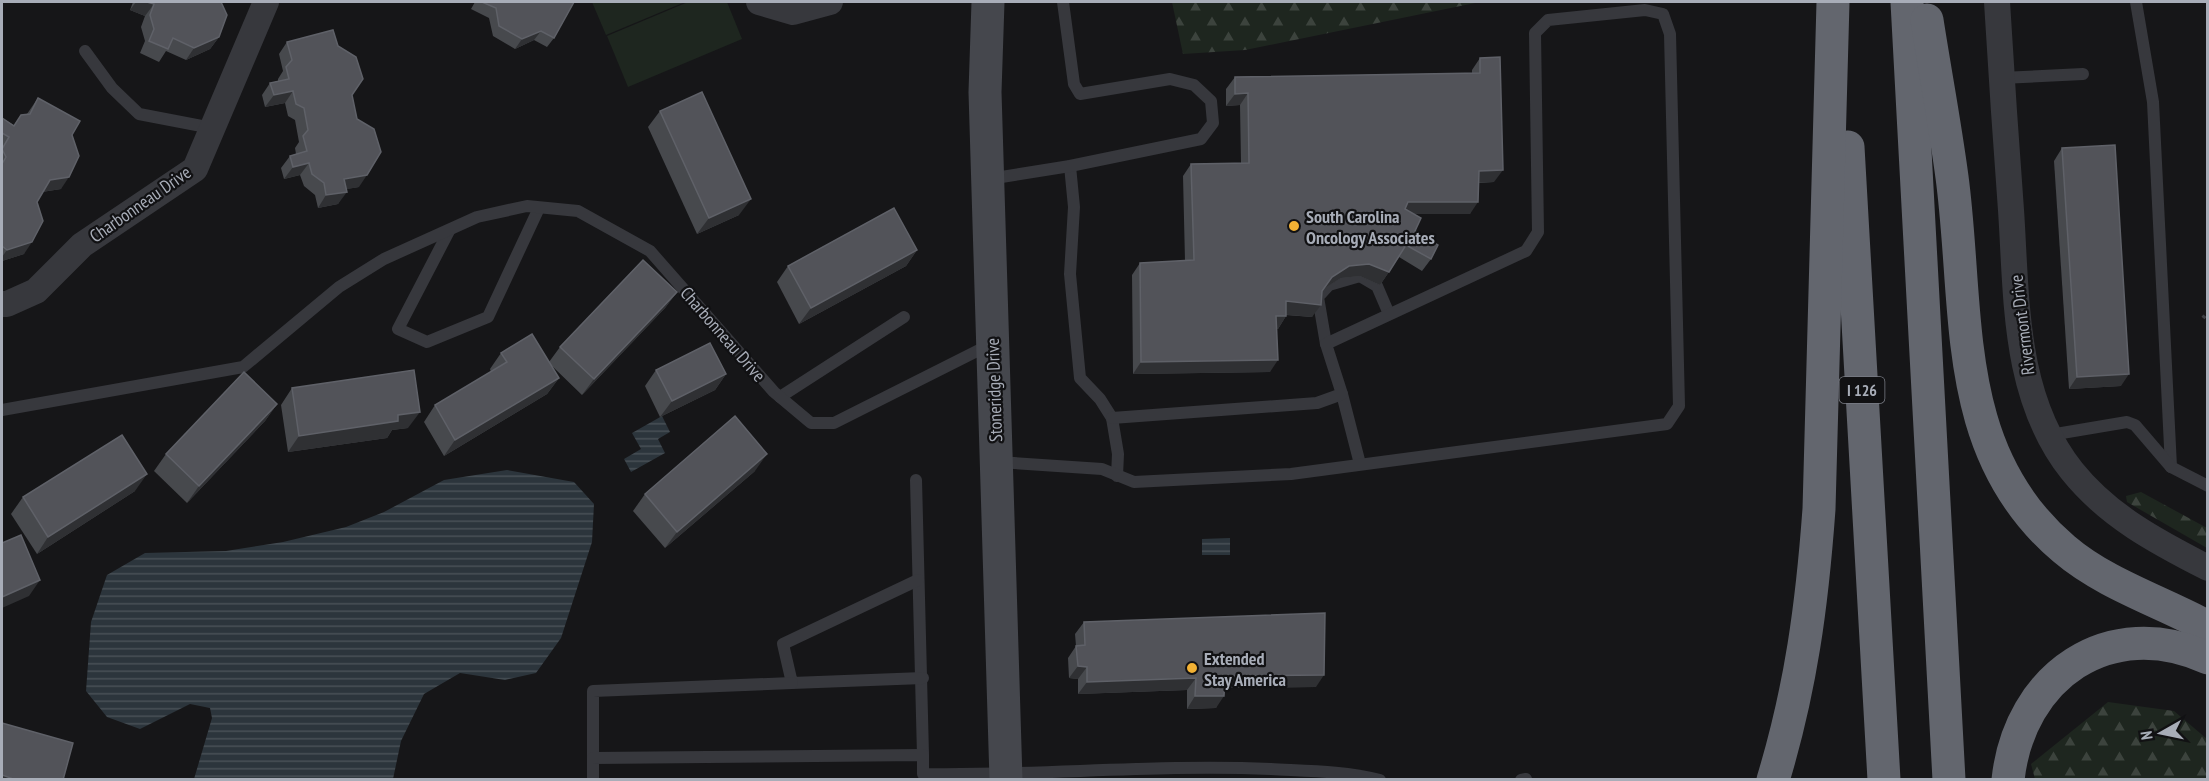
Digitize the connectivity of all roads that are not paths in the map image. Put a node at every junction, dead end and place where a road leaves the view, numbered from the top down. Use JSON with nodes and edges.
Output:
{"nodes":[{"id":1,"x":266,"y":2,"type":"edge"},
{"id":2,"x":759,"y":2,"type":"edge"},
{"id":3,"x":830,"y":2,"type":"edge"},
{"id":4,"x":988,"y":2,"type":"edge"},
{"id":5,"x":1063,"y":2,"type":"edge"},
{"id":6,"x":1833,"y":2,"type":"edge"},
{"id":7,"x":1839,"y":2,"type":"edge"},
{"id":8,"x":1907,"y":2,"type":"edge"},
{"id":9,"x":1924,"y":2,"type":"edge"},
{"id":10,"x":1997,"y":2,"type":"edge"},
{"id":11,"x":2136,"y":2,"type":"edge"},
{"id":12,"x":85,"y":51,"type":"dead end"},
{"id":13,"x":2083,"y":74,"type":"dead end"},
{"id":14,"x":2001,"y":78,"type":"junction"},
{"id":15,"x":212,"y":128,"type":"junction"},
{"id":16,"x":1070,"y":166,"type":"junction"},
{"id":17,"x":988,"y":179,"type":"junction"},
{"id":18,"x":539,"y":208,"type":"junction"},
{"id":19,"x":449,"y":231,"type":"junction"},
{"id":20,"x":2,"y":304,"type":"edge"},
{"id":21,"x":1389,"y":314,"type":"junction"},
{"id":22,"x":904,"y":317,"type":"dead end"},
{"id":23,"x":993,"y":343,"type":"junction"},
{"id":24,"x":1326,"y":344,"type":"junction"},
{"id":25,"x":1342,"y":394,"type":"junction"},
{"id":26,"x":780,"y":397,"type":"junction"},
{"id":27,"x":2,"y":410,"type":"edge"},
{"id":28,"x":1112,"y":418,"type":"junction"},
{"id":29,"x":2050,"y":435,"type":"junction"},
{"id":30,"x":996,"y":462,"type":"junction"},
{"id":31,"x":1360,"y":464,"type":"junction"},
{"id":32,"x":2171,"y":467,"type":"junction"},
{"id":33,"x":1117,"y":476,"type":"junction"},
{"id":34,"x":916,"y":480,"type":"dead end"},
{"id":35,"x":2208,"y":486,"type":"edge"},
{"id":36,"x":2208,"y":568,"type":"edge"},
{"id":37,"x":918,"y":580,"type":"junction"},
{"id":38,"x":2208,"y":627,"type":"edge"},
{"id":39,"x":2208,"y":658,"type":"edge"},
{"id":40,"x":923,"y":678,"type":"junction"},
{"id":41,"x":792,"y":682,"type":"junction"},
{"id":42,"x":923,"y":755,"type":"junction"},
{"id":43,"x":593,"y":758,"type":"junction"},
{"id":44,"x":1302,"y":775,"type":"edge"},
{"id":45,"x":923,"y":777,"type":"edge"},
{"id":46,"x":1005,"y":778,"type":"edge"},
{"id":47,"x":1526,"y":779,"type":"edge"},
{"id":48,"x":593,"y":780,"type":"edge"},
{"id":49,"x":1380,"y":780,"type":"edge"},
{"id":50,"x":1521,"y":780,"type":"edge"},
{"id":51,"x":1773,"y":780,"type":"edge"},
{"id":52,"x":1884,"y":780,"type":"edge"},
{"id":53,"x":1949,"y":780,"type":"edge"},
{"id":54,"x":2008,"y":780,"type":"edge"}],
"edges":[{"from":1,"to":15,"type":"street","name":"Charbonneau Drive"},
{"from":2,"to":3,"type":"street"},
{"from":4,"to":17,"type":"street","name":"Stoneridge Drive"},
{"from":5,"to":16,"type":"lane"},
{"from":6,"to":51,"type":"highway"},
{"from":7,"to":52,"type":"highway","number":"I 126"},
{"from":8,"to":53,"type":"highway"},
{"from":9,"to":38,"type":"highway"},
{"from":10,"to":14,"type":"street","name":"Rivermont Drive"},
{"from":11,"to":32,"type":"lane"},
{"from":12,"to":15,"type":"lane"},
{"from":13,"to":14,"type":"lane"},
{"from":14,"to":29,"type":"street","name":"Rivermont Drive"},
{"from":15,"to":20,"type":"street","name":"Charbonneau Drive"},
{"from":16,"to":17,"type":"lane"},
{"from":16,"to":28,"type":"lane"},
{"from":17,"to":23,"type":"street","name":"Stoneridge Drive"},
{"from":18,"to":19,"type":"lane","name":"Charbonneau Drive"},
{"from":18,"to":19,"type":"lane"},
{"from":18,"to":26,"type":"lane","name":"Charbonneau Drive"},
{"from":19,"to":27,"type":"lane","name":"Charbonneau Drive"},
{"from":21,"to":24,"type":"lane"},
{"from":21,"to":24,"type":"lane"},
{"from":21,"to":31,"type":"lane"},
{"from":22,"to":26,"type":"lane"},
{"from":23,"to":26,"type":"lane","name":"Charbonneau Drive"},
{"from":23,"to":30,"type":"street","name":"Stoneridge Drive"},
{"from":24,"to":25,"type":"lane"},
{"from":25,"to":28,"type":"lane"},
{"from":25,"to":31,"type":"lane"},
{"from":28,"to":33,"type":"lane"},
{"from":29,"to":32,"type":"lane"},
{"from":29,"to":36,"type":"street","name":"Rivermont Drive"},
{"from":30,"to":33,"type":"lane"},
{"from":30,"to":46,"type":"street","name":"Stoneridge Drive"},
{"from":31,"to":33,"type":"lane"},
{"from":32,"to":35,"type":"lane"},
{"from":34,"to":37,"type":"lane"},
{"from":37,"to":40,"type":"lane"},
{"from":37,"to":41,"type":"lane"},
{"from":39,"to":54,"type":"highway"},
{"from":40,"to":41,"type":"lane"},
{"from":40,"to":42,"type":"lane"},
{"from":41,"to":43,"type":"lane"},
{"from":42,"to":43,"type":"lane"},
{"from":42,"to":45,"type":"lane"},
{"from":43,"to":48,"type":"lane"},
{"from":44,"to":46,"type":"lane"},
{"from":44,"to":49,"type":"lane"},
{"from":45,"to":46,"type":"lane"},
{"from":47,"to":50,"type":"lane"}]}
